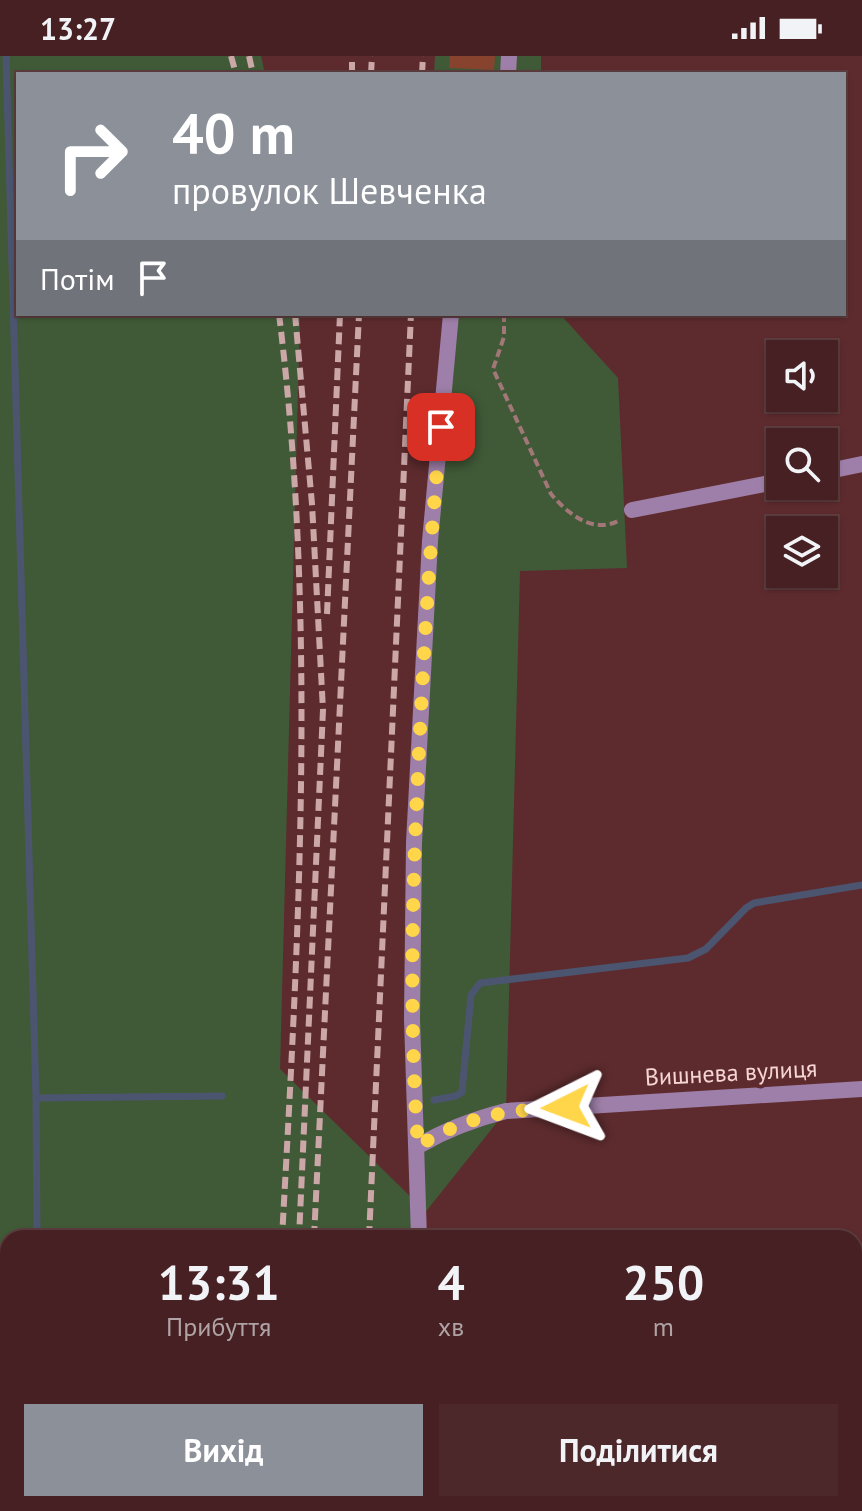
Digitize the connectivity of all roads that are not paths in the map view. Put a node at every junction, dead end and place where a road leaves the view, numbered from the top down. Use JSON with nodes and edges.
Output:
{"nodes":[{"id":1,"x":451,"y":316,"type":"edge"},
{"id":2,"x":862,"y":464,"type":"edge"},
{"id":3,"x":838,"y":469,"type":"edge"},
{"id":4,"x":766,"y":484,"type":"edge"},
{"id":5,"x":632,"y":510,"type":"road end"},
{"id":6,"x":862,"y":1089,"type":"edge"},
{"id":7,"x":418,"y":1146,"type":"junction"},
{"id":8,"x":419,"y":1230,"type":"edge"}],
"edges":[{"from":1,"to":7,"type":"street"},
{"from":2,"to":3,"type":"street"},
{"from":4,"to":5,"type":"street"},
{"from":6,"to":7,"type":"street","name":"Вишнева вулиця"},
{"from":7,"to":8,"type":"street"}]}
